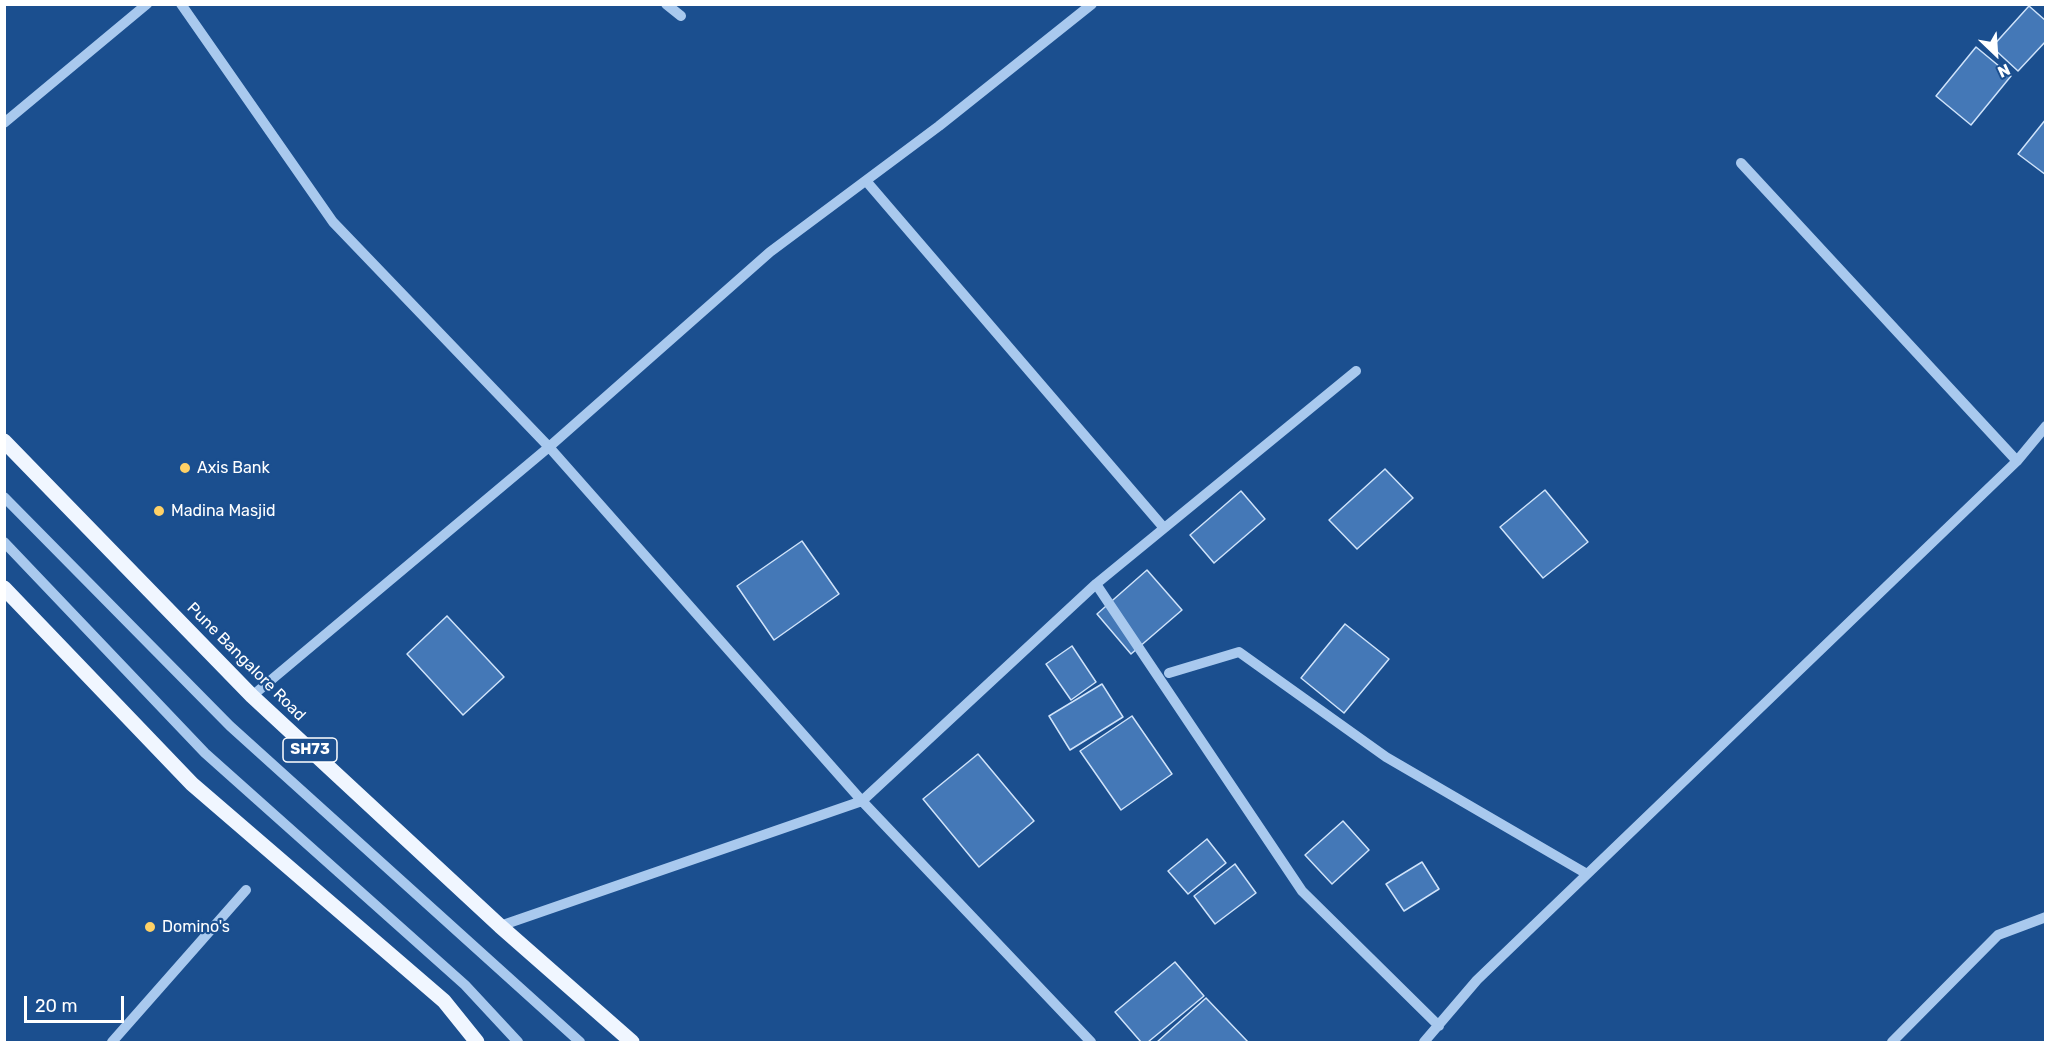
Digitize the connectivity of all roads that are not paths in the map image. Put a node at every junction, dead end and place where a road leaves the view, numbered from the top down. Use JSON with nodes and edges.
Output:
{"nodes":[{"id":1,"x":147,"y":4,"type":"edge"},
{"id":2,"x":181,"y":4,"type":"edge"},
{"id":3,"x":666,"y":4,"type":"edge"},
{"id":4,"x":1092,"y":4,"type":"edge"},
{"id":5,"x":681,"y":16,"type":"dead end"},
{"id":6,"x":4,"y":123,"type":"edge"},
{"id":7,"x":1741,"y":163,"type":"dead end"},
{"id":8,"x":867,"y":182,"type":"junction"},
{"id":9,"x":1356,"y":371,"type":"dead end"},
{"id":10,"x":2046,"y":426,"type":"edge"},
{"id":11,"x":4,"y":441,"type":"edge"},
{"id":12,"x":549,"y":447,"type":"junction"},
{"id":13,"x":2017,"y":461,"type":"junction"},
{"id":14,"x":4,"y":497,"type":"edge"},
{"id":15,"x":1164,"y":528,"type":"junction"},
{"id":16,"x":4,"y":542,"type":"edge"},
{"id":17,"x":1096,"y":584,"type":"junction"},
{"id":18,"x":4,"y":588,"type":"edge"},
{"id":19,"x":1169,"y":673,"type":"dead end"},
{"id":20,"x":252,"y":696,"type":"junction"},
{"id":21,"x":862,"y":801,"type":"junction"},
{"id":22,"x":1587,"y":874,"type":"junction"},
{"id":23,"x":246,"y":890,"type":"dead end"},
{"id":24,"x":2046,"y":917,"type":"edge"},
{"id":25,"x":500,"y":926,"type":"junction"},
{"id":26,"x":1439,"y":1026,"type":"junction"},
{"id":27,"x":112,"y":1042,"type":"edge"},
{"id":28,"x":477,"y":1042,"type":"edge"},
{"id":29,"x":518,"y":1042,"type":"edge"},
{"id":30,"x":580,"y":1042,"type":"edge"},
{"id":31,"x":632,"y":1042,"type":"edge"},
{"id":32,"x":1091,"y":1042,"type":"edge"},
{"id":33,"x":1424,"y":1042,"type":"edge"},
{"id":34,"x":1892,"y":1042,"type":"edge"}],
"edges":[{"from":1,"to":6,"type":"street"},
{"from":2,"to":12,"type":"street"},
{"from":3,"to":5,"type":"street"},
{"from":4,"to":8,"type":"street"},
{"from":7,"to":13,"type":"street"},
{"from":8,"to":12,"type":"street"},
{"from":8,"to":15,"type":"street"},
{"from":9,"to":15,"type":"street"},
{"from":10,"to":13,"type":"street"},
{"from":11,"to":20,"type":"main road","name":"Pune Bangalore Road","number":"SH73"},
{"from":12,"to":20,"type":"street"},
{"from":12,"to":21,"type":"street"},
{"from":13,"to":22,"type":"street"},
{"from":14,"to":30,"type":"street"},
{"from":15,"to":17,"type":"street"},
{"from":16,"to":29,"type":"street"},
{"from":17,"to":21,"type":"street"},
{"from":17,"to":26,"type":"street"},
{"from":18,"to":28,"type":"main road"},
{"from":19,"to":22,"type":"street"},
{"from":20,"to":25,"type":"main road","name":"Pune Bangalore Road","number":"SH73"},
{"from":21,"to":25,"type":"street"},
{"from":21,"to":32,"type":"street"},
{"from":22,"to":26,"type":"street"},
{"from":23,"to":27,"type":"street"},
{"from":24,"to":34,"type":"street"},
{"from":25,"to":31,"type":"main road","name":"Pune Bangalore Road","number":"SH73"},
{"from":26,"to":33,"type":"street"}]}
